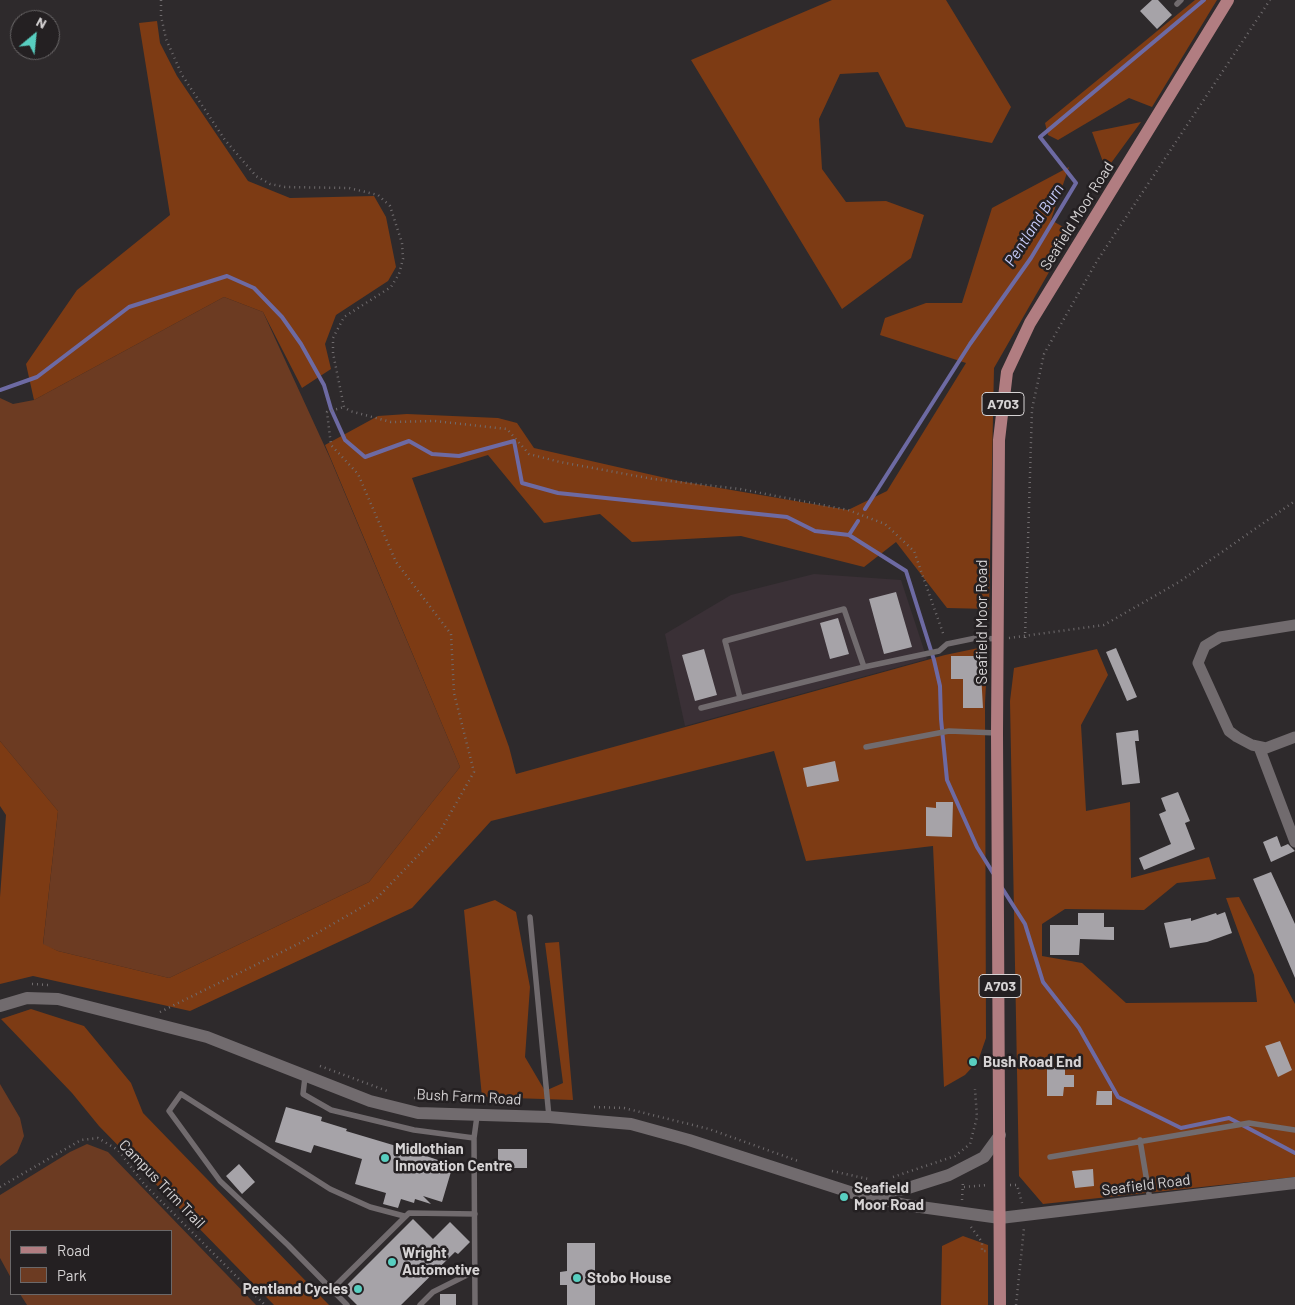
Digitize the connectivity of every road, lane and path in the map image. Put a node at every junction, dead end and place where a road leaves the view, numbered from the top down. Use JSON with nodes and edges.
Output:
{"nodes":[{"id":1,"x":161,"y":0,"type":"edge"},
{"id":2,"x":1228,"y":0,"type":"edge"},
{"id":3,"x":1270,"y":0,"type":"edge"},
{"id":4,"x":344,"y":406,"type":"junction"},
{"id":5,"x":1295,"y":501,"type":"edge"},
{"id":6,"x":1295,"y":625,"type":"edge"},
{"id":7,"x":1025,"y":638,"type":"junction"},
{"id":8,"x":998,"y":639,"type":"junction"},
{"id":9,"x":947,"y":644,"type":"junction"},
{"id":10,"x":864,"y":667,"type":"junction"},
{"id":11,"x":740,"y":698,"type":"junction"},
{"id":12,"x":700,"y":708,"type":"dead end"},
{"id":13,"x":998,"y":732,"type":"junction"},
{"id":14,"x":1295,"y":737,"type":"edge"},
{"id":15,"x":866,"y":747,"type":"dead end"},
{"id":16,"x":1259,"y":747,"type":"junction"},
{"id":17,"x":1295,"y":842,"type":"edge"},
{"id":18,"x":530,"y":917,"type":"dead end"},
{"id":19,"x":24,"y":986,"type":"dead end"},
{"id":20,"x":56,"y":986,"type":"dead end"},
{"id":21,"x":0,"y":1006,"type":"edge"},
{"id":22,"x":151,"y":1010,"type":"dead end"},
{"id":23,"x":160,"y":1012,"type":"junction"},
{"id":24,"x":168,"y":1014,"type":"dead end"},
{"id":25,"x":318,"y":1066,"type":"dead end"},
{"id":26,"x":305,"y":1077,"type":"junction"},
{"id":27,"x":974,"y":1089,"type":"dead end"},
{"id":28,"x":391,"y":1092,"type":"dead end"},
{"id":29,"x":409,"y":1098,"type":"dead end"},
{"id":30,"x":437,"y":1100,"type":"dead end"},
{"id":31,"x":586,"y":1106,"type":"dead end"},
{"id":32,"x":477,"y":1116,"type":"junction"},
{"id":33,"x":549,"y":1117,"type":"junction"},
{"id":34,"x":1295,"y":1130,"type":"edge"},
{"id":35,"x":1000,"y":1135,"type":"junction"},
{"id":36,"x":474,"y":1138,"type":"junction"},
{"id":37,"x":1140,"y":1140,"type":"junction"},
{"id":38,"x":1050,"y":1157,"type":"dead end"},
{"id":39,"x":802,"y":1162,"type":"dead end"},
{"id":40,"x":829,"y":1171,"type":"dead end"},
{"id":41,"x":869,"y":1179,"type":"dead end"},
{"id":42,"x":886,"y":1179,"type":"dead end"},
{"id":43,"x":1295,"y":1184,"type":"edge"},
{"id":44,"x":999,"y":1185,"type":"junction"},
{"id":45,"x":0,"y":1187,"type":"edge"},
{"id":46,"x":964,"y":1187,"type":"dead end"},
{"id":47,"x":856,"y":1194,"type":"junction"},
{"id":48,"x":1150,"y":1202,"type":"junction"},
{"id":49,"x":960,"y":1212,"type":"junction"},
{"id":50,"x":474,"y":1214,"type":"junction"},
{"id":51,"x":1024,"y":1215,"type":"junction"},
{"id":52,"x":404,"y":1216,"type":"junction"},
{"id":53,"x":1000,"y":1218,"type":"junction"},
{"id":54,"x":1022,"y":1248,"type":"junction"},
{"id":55,"x":1000,"y":1250,"type":"junction"},
{"id":56,"x":475,"y":1271,"type":"junction"},
{"id":57,"x":332,"y":1289,"type":"junction"},
{"id":58,"x":265,"y":1305,"type":"edge"},
{"id":59,"x":347,"y":1305,"type":"edge"},
{"id":60,"x":420,"y":1305,"type":"edge"},
{"id":61,"x":475,"y":1305,"type":"edge"},
{"id":62,"x":1000,"y":1305,"type":"edge"},
{"id":63,"x":1016,"y":1305,"type":"edge"}],
"edges":[{"from":1,"to":4,"type":"path"},
{"from":2,"to":8,"type":"main road","name":"Seafield Moor Road","number":"A703"},
{"from":3,"to":7,"type":"path"},
{"from":4,"to":9,"type":"path"},
{"from":4,"to":23,"type":"path"},
{"from":5,"to":7,"type":"path"},
{"from":6,"to":16,"type":"street"},
{"from":7,"to":8,"type":"path"},
{"from":8,"to":9,"type":"lane"},
{"from":8,"to":13,"type":"main road","name":"Seafield Moor Road","number":"A703"},
{"from":9,"to":10,"type":"lane"},
{"from":10,"to":11,"type":"lane"},
{"from":10,"to":11,"type":"lane"},
{"from":11,"to":12,"type":"lane"},
{"from":13,"to":15,"type":"lane"},
{"from":13,"to":35,"type":"main road","name":"Seafield Moor Road","number":"A703"},
{"from":14,"to":16,"type":"street"},
{"from":16,"to":17,"type":"street"},
{"from":18,"to":33,"type":"lane"},
{"from":19,"to":20,"type":"path"},
{"from":21,"to":26,"type":"street","name":"Bush Farm Road"},
{"from":22,"to":23,"type":"path"},
{"from":23,"to":24,"type":"path"},
{"from":25,"to":28,"type":"path"},
{"from":26,"to":32,"type":"street","name":"Bush Farm Road"},
{"from":26,"to":36,"type":"lane"},
{"from":27,"to":42,"type":"path"},
{"from":29,"to":30,"type":"path"},
{"from":31,"to":39,"type":"path"},
{"from":32,"to":33,"type":"street","name":"Bush Farm Road"},
{"from":32,"to":36,"type":"lane"},
{"from":33,"to":47,"type":"street","name":"Bush Farm Road"},
{"from":34,"to":37,"type":"lane"},
{"from":35,"to":44,"type":"main road","name":"Seafield Moor Road","number":"A703"},
{"from":35,"to":47,"type":"street","name":"Bush Farm Road"},
{"from":36,"to":50,"type":"lane"},
{"from":37,"to":38,"type":"lane"},
{"from":37,"to":48,"type":"lane"},
{"from":40,"to":41,"type":"path"},
{"from":43,"to":48,"type":"street","name":"Seafield Road"},
{"from":44,"to":46,"type":"path"},
{"from":44,"to":51,"type":"path"},
{"from":44,"to":53,"type":"main road","name":"Seafield Moor Road","number":"A703"},
{"from":45,"to":58,"type":"path","name":"Campus Trim Trail"},
{"from":47,"to":49,"type":"street","name":"Bush Farm Road"},
{"from":48,"to":51,"type":"street","name":"Seafield Road"},
{"from":49,"to":53,"type":"street","name":"Bush Farm Road"},
{"from":49,"to":55,"type":"path"},
{"from":50,"to":52,"type":"lane"},
{"from":50,"to":56,"type":"lane"},
{"from":51,"to":53,"type":"street","name":"Seafield Road"},
{"from":51,"to":54,"type":"path"},
{"from":52,"to":57,"type":"lane"},
{"from":52,"to":57,"type":"lane"},
{"from":53,"to":55,"type":"main road","name":"Seafield Moor Road","number":"A703"},
{"from":54,"to":55,"type":"path"},
{"from":54,"to":63,"type":"path"},
{"from":55,"to":62,"type":"main road","name":"Seafield Moor Road","number":"A703"},
{"from":56,"to":60,"type":"lane"},
{"from":56,"to":61,"type":"lane"},
{"from":57,"to":59,"type":"lane"}]}
